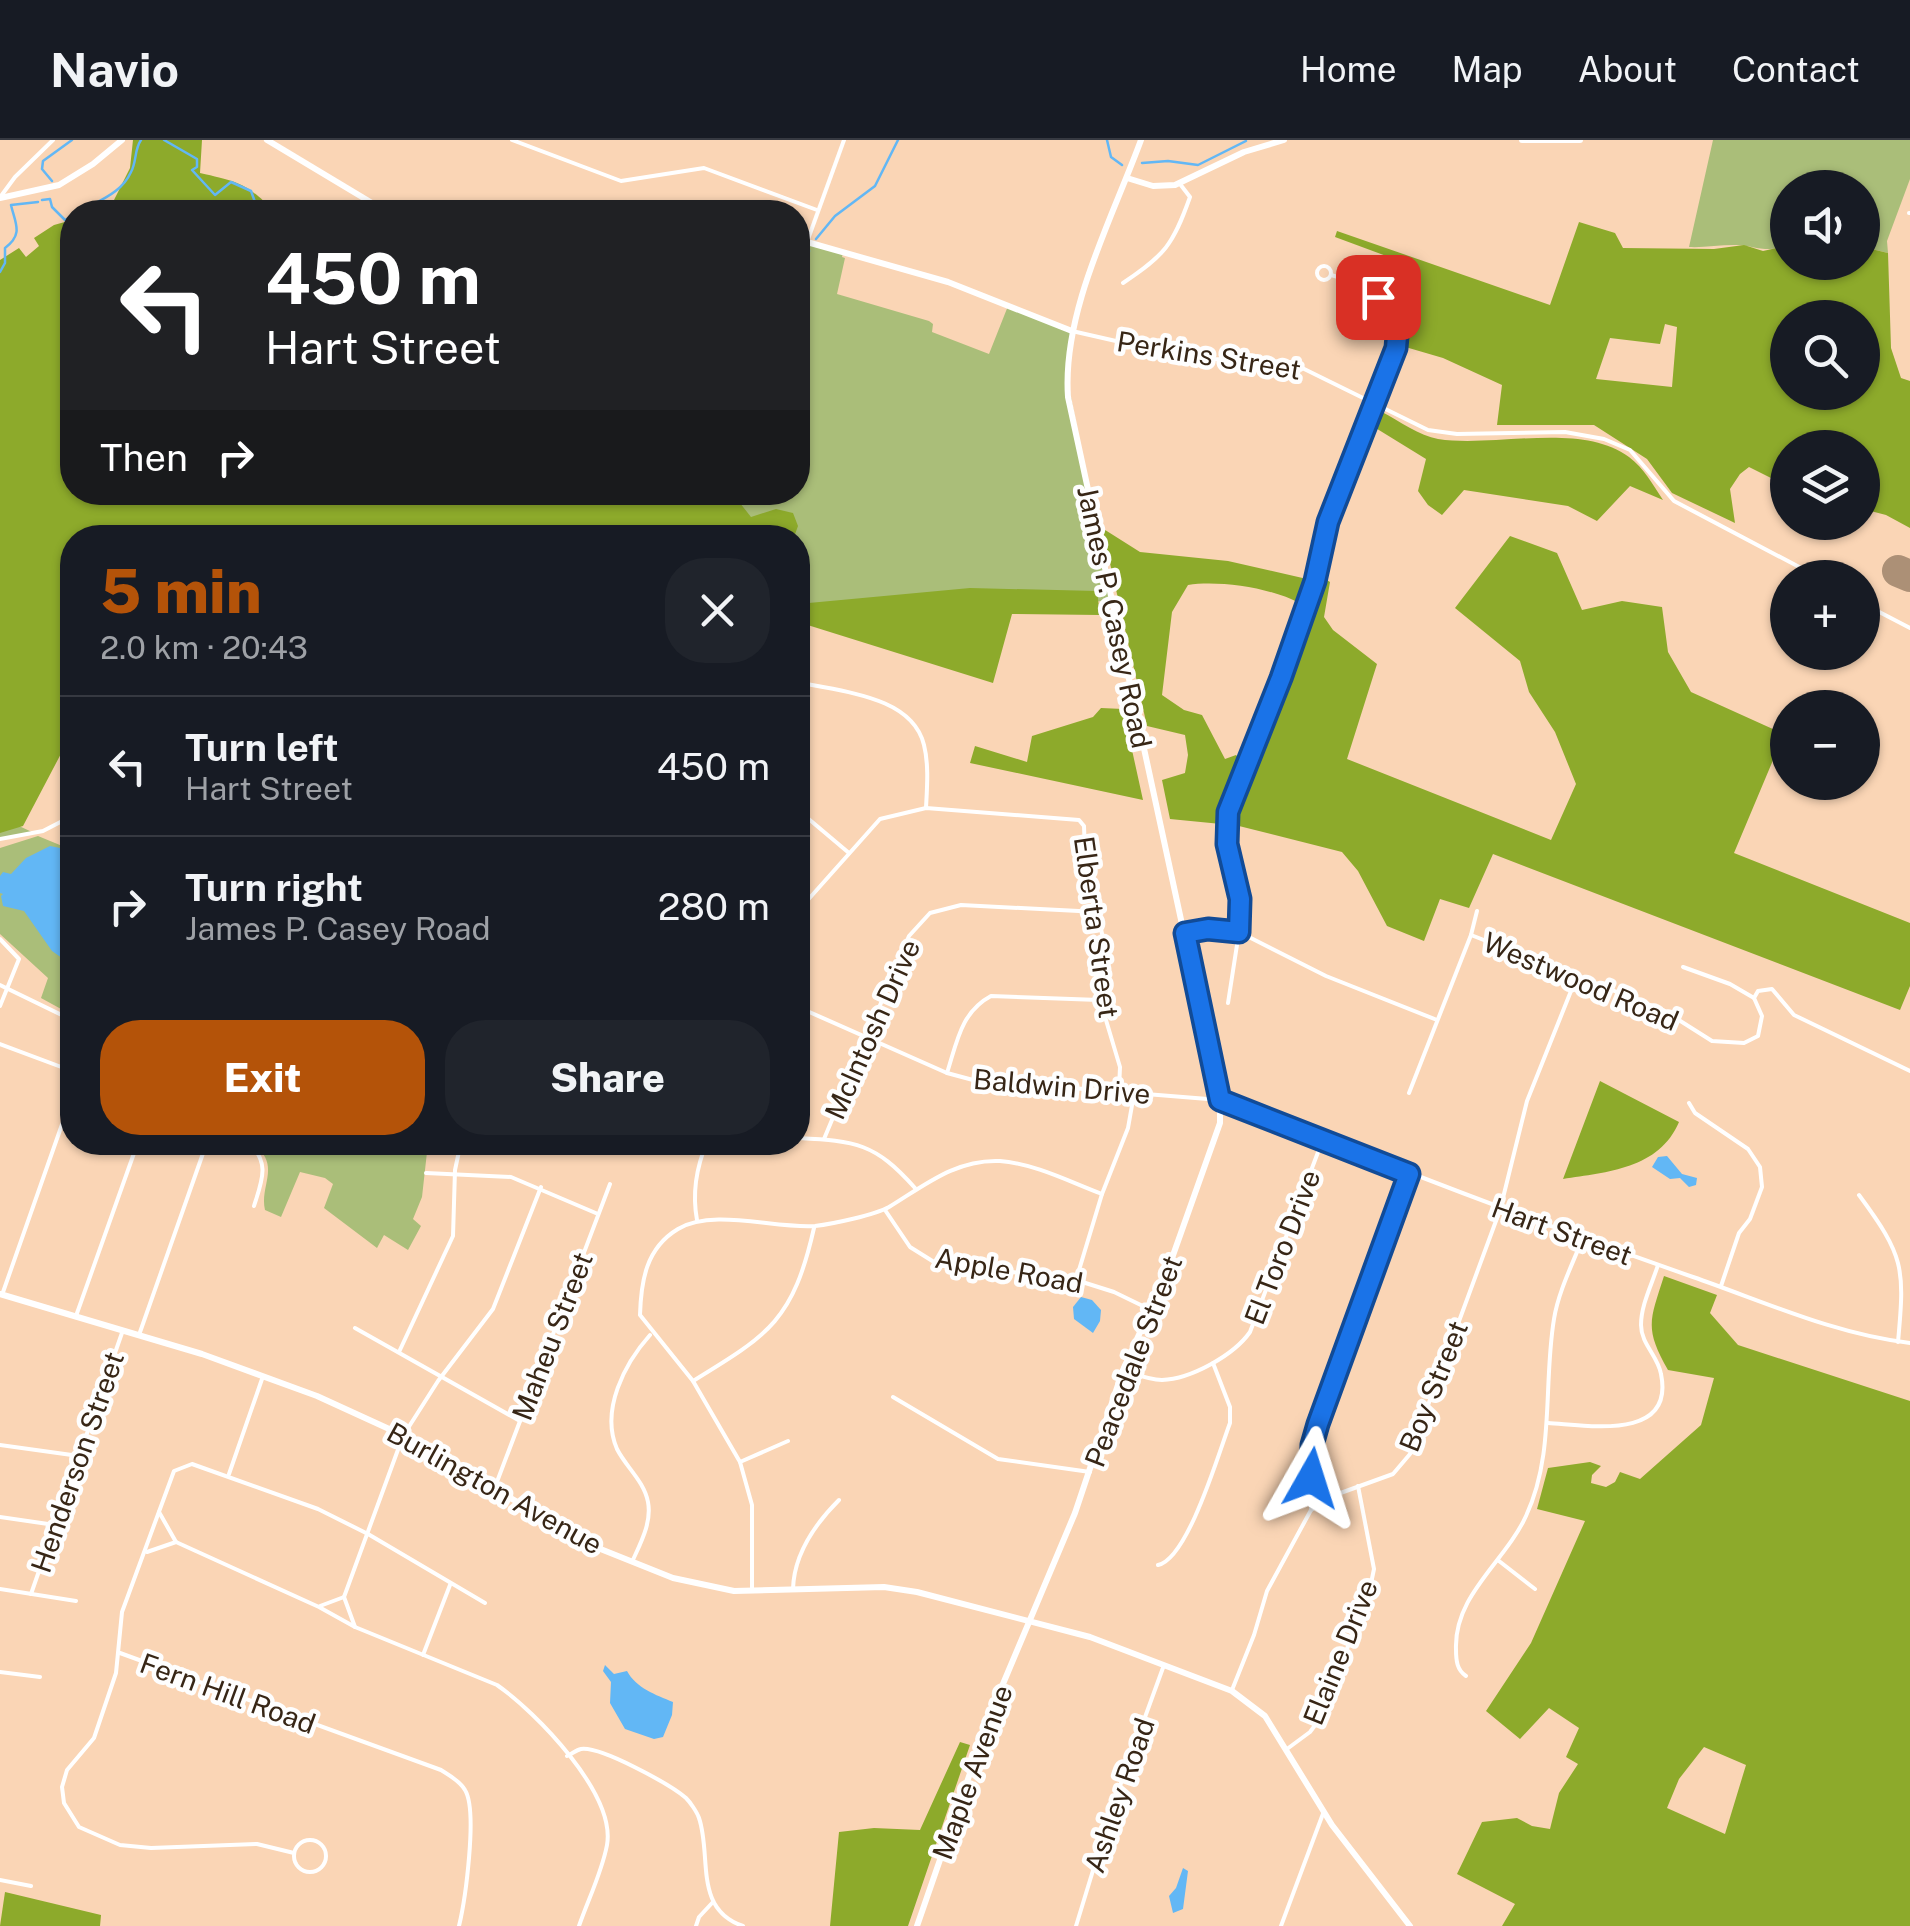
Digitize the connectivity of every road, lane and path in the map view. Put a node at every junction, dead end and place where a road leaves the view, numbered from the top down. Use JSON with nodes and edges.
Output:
{"nodes":[{"id":1,"x":53,"y":140,"type":"edge"},
{"id":2,"x":122,"y":140,"type":"edge"},
{"id":3,"x":267,"y":140,"type":"edge"},
{"id":4,"x":512,"y":140,"type":"edge"},
{"id":5,"x":844,"y":140,"type":"edge"},
{"id":6,"x":1140,"y":140,"type":"edge"},
{"id":7,"x":1284,"y":140,"type":"edge"},
{"id":8,"x":1522,"y":140,"type":"edge"},
{"id":9,"x":1580,"y":140,"type":"edge"},
{"id":10,"x":0,"y":177,"type":"edge"},
{"id":11,"x":1127,"y":178,"type":"junction"},
{"id":12,"x":10,"y":183,"type":"junction"},
{"id":13,"x":1180,"y":184,"type":"junction"},
{"id":14,"x":0,"y":197,"type":"edge"},
{"id":15,"x":366,"y":200,"type":"edge"},
{"id":16,"x":790,"y":200,"type":"edge"},
{"id":17,"x":810,"y":207,"type":"edge"},
{"id":18,"x":817,"y":210,"type":"junction"},
{"id":19,"x":810,"y":232,"type":"edge"},
{"id":20,"x":810,"y":243,"type":"edge"},
{"id":21,"x":1331,"y":274,"type":"dead end"},
{"id":22,"x":1124,"y":282,"type":"dead end"},
{"id":23,"x":1072,"y":331,"type":"junction"},
{"id":24,"x":1376,"y":403,"type":"junction"},
{"id":25,"x":1786,"y":560,"type":"edge"},
{"id":26,"x":1880,"y":612,"type":"edge"},
{"id":27,"x":1910,"y":628,"type":"edge"},
{"id":28,"x":810,"y":685,"type":"edge"},
{"id":29,"x":926,"y":808,"type":"junction"},
{"id":30,"x":810,"y":820,"type":"edge"},
{"id":31,"x":60,"y":823,"type":"edge"},
{"id":32,"x":0,"y":839,"type":"edge"},
{"id":33,"x":849,"y":853,"type":"junction"},
{"id":34,"x":810,"y":897,"type":"edge"},
{"id":35,"x":1477,"y":911,"type":"dead end"},
{"id":36,"x":1098,"y":912,"type":"junction"},
{"id":37,"x":1239,"y":932,"type":"junction"},
{"id":38,"x":1185,"y":933,"type":"junction"},
{"id":39,"x":1471,"y":935,"type":"junction"},
{"id":40,"x":0,"y":939,"type":"edge"},
{"id":41,"x":1683,"y":967,"type":"dead end"},
{"id":42,"x":1577,"y":976,"type":"junction"},
{"id":43,"x":0,"y":985,"type":"edge"},
{"id":44,"x":7,"y":988,"type":"junction"},
{"id":45,"x":1754,"y":998,"type":"junction"},
{"id":46,"x":1100,"y":1000,"type":"junction"},
{"id":47,"x":1228,"y":1004,"type":"dead end"},
{"id":48,"x":0,"y":1006,"type":"edge"},
{"id":49,"x":810,"y":1012,"type":"edge"},
{"id":50,"x":60,"y":1014,"type":"edge"},
{"id":51,"x":1437,"y":1020,"type":"junction"},
{"id":52,"x":864,"y":1037,"type":"junction"},
{"id":53,"x":0,"y":1044,"type":"edge"},
{"id":54,"x":60,"y":1067,"type":"edge"},
{"id":55,"x":1910,"y":1071,"type":"edge"},
{"id":56,"x":947,"y":1073,"type":"junction"},
{"id":57,"x":1118,"y":1091,"type":"junction"},
{"id":58,"x":1134,"y":1093,"type":"junction"},
{"id":59,"x":1409,"y":1094,"type":"dead end"},
{"id":60,"x":1220,"y":1100,"type":"junction"},
{"id":61,"x":1689,"y":1103,"type":"dead end"},
{"id":62,"x":60,"y":1130,"type":"edge"},
{"id":63,"x":810,"y":1138,"type":"edge"},
{"id":64,"x":824,"y":1139,"type":"junction"},
{"id":65,"x":1323,"y":1140,"type":"junction"},
{"id":66,"x":133,"y":1155,"type":"edge"},
{"id":67,"x":202,"y":1155,"type":"edge"},
{"id":68,"x":259,"y":1155,"type":"edge"},
{"id":69,"x":459,"y":1155,"type":"edge"},
{"id":70,"x":702,"y":1155,"type":"edge"},
{"id":71,"x":426,"y":1173,"type":"dead end"},
{"id":72,"x":455,"y":1174,"type":"junction"},
{"id":73,"x":1409,"y":1174,"type":"junction"},
{"id":74,"x":610,"y":1184,"type":"dead end"},
{"id":75,"x":541,"y":1187,"type":"junction"},
{"id":76,"x":914,"y":1188,"type":"junction"},
{"id":77,"x":1102,"y":1194,"type":"junction"},
{"id":78,"x":1859,"y":1195,"type":"dead end"},
{"id":79,"x":254,"y":1206,"type":"dead end"},
{"id":80,"x":886,"y":1210,"type":"junction"},
{"id":81,"x":1500,"y":1210,"type":"junction"},
{"id":82,"x":598,"y":1214,"type":"junction"},
{"id":83,"x":697,"y":1220,"type":"junction"},
{"id":84,"x":815,"y":1226,"type":"junction"},
{"id":85,"x":1582,"y":1240,"type":"junction"},
{"id":86,"x":1658,"y":1265,"type":"junction"},
{"id":87,"x":1076,"y":1280,"type":"junction"},
{"id":88,"x":1721,"y":1286,"type":"junction"},
{"id":89,"x":1,"y":1295,"type":"edge"},
{"id":90,"x":1150,"y":1310,"type":"junction"},
{"id":91,"x":76,"y":1316,"type":"junction"},
{"id":92,"x":355,"y":1328,"type":"dead end"},
{"id":93,"x":123,"y":1330,"type":"junction"},
{"id":94,"x":652,"y":1333,"type":"junction"},
{"id":95,"x":139,"y":1335,"type":"junction"},
{"id":96,"x":1898,"y":1342,"type":"junction"},
{"id":97,"x":1910,"y":1343,"type":"edge"},
{"id":98,"x":398,"y":1352,"type":"junction"},
{"id":99,"x":1213,"y":1363,"type":"junction"},
{"id":100,"x":1123,"y":1370,"type":"junction"},
{"id":101,"x":264,"y":1374,"type":"junction"},
{"id":102,"x":441,"y":1377,"type":"junction"},
{"id":103,"x":693,"y":1382,"type":"junction"},
{"id":104,"x":893,"y":1398,"type":"dead end"},
{"id":105,"x":520,"y":1422,"type":"junction"},
{"id":106,"x":1547,"y":1423,"type":"junction"},
{"id":107,"x":404,"y":1436,"type":"junction"},
{"id":108,"x":788,"y":1441,"type":"dead end"},
{"id":109,"x":0,"y":1445,"type":"edge"},
{"id":110,"x":79,"y":1456,"type":"junction"},
{"id":111,"x":740,"y":1462,"type":"junction"},
{"id":112,"x":1090,"y":1472,"type":"junction"},
{"id":113,"x":229,"y":1475,"type":"junction"},
{"id":114,"x":1358,"y":1486,"type":"junction"},
{"id":115,"x":495,"y":1488,"type":"junction"},
{"id":116,"x":839,"y":1500,"type":"dead end"},
{"id":117,"x":1311,"y":1510,"type":"junction"},
{"id":118,"x":159,"y":1512,"type":"junction"},
{"id":119,"x":0,"y":1517,"type":"edge"},
{"id":120,"x":55,"y":1525,"type":"junction"},
{"id":121,"x":368,"y":1534,"type":"junction"},
{"id":122,"x":176,"y":1542,"type":"junction"},
{"id":123,"x":145,"y":1552,"type":"junction"},
{"id":124,"x":1499,"y":1561,"type":"junction"},
{"id":125,"x":632,"y":1562,"type":"junction"},
{"id":126,"x":1158,"y":1565,"type":"dead end"},
{"id":127,"x":451,"y":1583,"type":"junction"},
{"id":128,"x":0,"y":1589,"type":"edge"},
{"id":129,"x":793,"y":1589,"type":"junction"},
{"id":130,"x":1534,"y":1589,"type":"dead end"},
{"id":131,"x":752,"y":1591,"type":"junction"},
{"id":132,"x":31,"y":1594,"type":"junction"},
{"id":133,"x":344,"y":1597,"type":"junction"},
{"id":134,"x":76,"y":1600,"type":"dead end"},
{"id":135,"x":485,"y":1603,"type":"dead end"},
{"id":136,"x":319,"y":1607,"type":"junction"},
{"id":137,"x":1031,"y":1620,"type":"junction"},
{"id":138,"x":355,"y":1627,"type":"junction"},
{"id":139,"x":120,"y":1653,"type":"junction"},
{"id":140,"x":423,"y":1655,"type":"junction"},
{"id":141,"x":1164,"y":1665,"type":"junction"},
{"id":142,"x":0,"y":1672,"type":"edge"},
{"id":143,"x":1466,"y":1676,"type":"dead end"},
{"id":144,"x":40,"y":1678,"type":"dead end"},
{"id":145,"x":1232,"y":1691,"type":"junction"},
{"id":146,"x":1287,"y":1750,"type":"junction"},
{"id":147,"x":568,"y":1756,"type":"junction"},
{"id":148,"x":1324,"y":1811,"type":"junction"},
{"id":149,"x":294,"y":1853,"type":"junction"},
{"id":150,"x":0,"y":1880,"type":"edge"},
{"id":151,"x":30,"y":1886,"type":"dead end"},
{"id":152,"x":713,"y":1902,"type":"junction"},
{"id":153,"x":458,"y":1926,"type":"edge"},
{"id":154,"x":579,"y":1926,"type":"edge"},
{"id":155,"x":696,"y":1926,"type":"edge"},
{"id":156,"x":743,"y":1926,"type":"edge"},
{"id":157,"x":917,"y":1926,"type":"edge"},
{"id":158,"x":1076,"y":1926,"type":"edge"},
{"id":159,"x":1281,"y":1926,"type":"edge"},
{"id":160,"x":1410,"y":1926,"type":"edge"}],
"edges":[{"from":1,"to":12,"type":"street"},
{"from":2,"to":14,"type":"main road"},
{"from":3,"to":15,"type":"main road"},
{"from":4,"to":16,"type":"street"},
{"from":5,"to":18,"type":"street"},
{"from":6,"to":11,"type":"main road","name":"James P. Casey Road"},
{"from":7,"to":13,"type":"main road"},
{"from":8,"to":9,"type":"main road"},
{"from":10,"to":12,"type":"street"},
{"from":11,"to":13,"type":"main road"},
{"from":11,"to":23,"type":"main road","name":"James P. Casey Road"},
{"from":12,"to":14,"type":"street"},
{"from":13,"to":22,"type":"street"},
{"from":17,"to":18,"type":"street"},
{"from":18,"to":19,"type":"street"},
{"from":20,"to":23,"type":"main road","name":"Perkins Street"},
{"from":21,"to":24,"type":"street"},
{"from":23,"to":24,"type":"street","name":"Perkins Street"},
{"from":23,"to":38,"type":"main road","name":"James P. Casey Road"},
{"from":24,"to":25,"type":"street","name":"Perkins Street"},
{"from":24,"to":37,"type":"street"},
{"from":26,"to":27,"type":"street"},
{"from":28,"to":29,"type":"street"},
{"from":29,"to":33,"type":"street"},
{"from":29,"to":36,"type":"street","name":"Elberta Street"},
{"from":30,"to":33,"type":"street"},
{"from":31,"to":32,"type":"street"},
{"from":33,"to":34,"type":"street"},
{"from":35,"to":39,"type":"street"},
{"from":36,"to":46,"type":"street","name":"Elberta Street"},
{"from":36,"to":52,"type":"street","name":"McIntosh Drive"},
{"from":37,"to":38,"type":"street"},
{"from":37,"to":47,"type":"street"},
{"from":37,"to":51,"type":"street"},
{"from":38,"to":60,"type":"main road","name":"James P. Casey Road"},
{"from":39,"to":42,"type":"street","name":"Westwood Road"},
{"from":39,"to":51,"type":"street"},
{"from":40,"to":44,"type":"street"},
{"from":41,"to":45,"type":"street"},
{"from":42,"to":45,"type":"street","name":"Westwood Road"},
{"from":42,"to":81,"type":"street","name":"Boy Street"},
{"from":43,"to":44,"type":"street"},
{"from":44,"to":48,"type":"street"},
{"from":44,"to":50,"type":"street"},
{"from":45,"to":55,"type":"street"},
{"from":46,"to":56,"type":"street"},
{"from":46,"to":57,"type":"street","name":"Elberta Street"},
{"from":49,"to":52,"type":"street","name":"Baldwin Drive"},
{"from":51,"to":59,"type":"street"},
{"from":52,"to":56,"type":"street","name":"Baldwin Drive"},
{"from":52,"to":64,"type":"street","name":"McIntosh Drive"},
{"from":53,"to":54,"type":"street"},
{"from":56,"to":57,"type":"street","name":"Baldwin Drive"},
{"from":57,"to":58,"type":"street","name":"Baldwin Drive"},
{"from":58,"to":60,"type":"street","name":"Baldwin Drive"},
{"from":58,"to":77,"type":"street"},
{"from":60,"to":65,"type":"street","name":"Hart Street"},
{"from":60,"to":90,"type":"main road","name":"Peacedale Street"},
{"from":61,"to":88,"type":"street"},
{"from":62,"to":89,"type":"street"},
{"from":63,"to":64,"type":"street"},
{"from":64,"to":76,"type":"street"},
{"from":65,"to":73,"type":"street","name":"Hart Street"},
{"from":65,"to":99,"type":"street","name":"El Toro Drive"},
{"from":66,"to":91,"type":"street"},
{"from":67,"to":95,"type":"street"},
{"from":68,"to":79,"type":"street"},
{"from":69,"to":72,"type":"street"},
{"from":70,"to":83,"type":"street"},
{"from":71,"to":72,"type":"street"},
{"from":72,"to":75,"type":"street"},
{"from":72,"to":98,"type":"street"},
{"from":73,"to":81,"type":"street","name":"Hart Street"},
{"from":73,"to":117,"type":"street"},
{"from":74,"to":82,"type":"street","name":"Maheu Street"},
{"from":75,"to":82,"type":"street"},
{"from":75,"to":102,"type":"street"},
{"from":76,"to":77,"type":"street"},
{"from":76,"to":80,"type":"street"},
{"from":77,"to":87,"type":"street"},
{"from":78,"to":96,"type":"street"},
{"from":80,"to":84,"type":"street"},
{"from":80,"to":87,"type":"street","name":"Apple Road"},
{"from":81,"to":85,"type":"street","name":"Hart Street"},
{"from":81,"to":114,"type":"street","name":"Boy Street"},
{"from":82,"to":105,"type":"street","name":"Maheu Street"},
{"from":83,"to":84,"type":"street"},
{"from":83,"to":94,"type":"street"},
{"from":84,"to":103,"type":"street"},
{"from":85,"to":86,"type":"street","name":"Hart Street"},
{"from":85,"to":106,"type":"street"},
{"from":86,"to":88,"type":"street","name":"Hart Street"},
{"from":86,"to":106,"type":"street"},
{"from":87,"to":90,"type":"street","name":"Apple Road"},
{"from":88,"to":96,"type":"street","name":"Hart Street"},
{"from":89,"to":91,"type":"main road","name":"Burlington Avenue"},
{"from":90,"to":100,"type":"main road","name":"Peacedale Street"},
{"from":91,"to":93,"type":"main road","name":"Burlington Avenue"},
{"from":92,"to":98,"type":"street"},
{"from":93,"to":95,"type":"main road","name":"Burlington Avenue"},
{"from":93,"to":110,"type":"street","name":"Henderson Street"},
{"from":94,"to":103,"type":"street"},
{"from":94,"to":125,"type":"street"},
{"from":95,"to":101,"type":"main road","name":"Burlington Avenue"},
{"from":96,"to":97,"type":"street","name":"Hart Street"},
{"from":98,"to":102,"type":"street"},
{"from":99,"to":100,"type":"street","name":"El Toro Drive"},
{"from":99,"to":126,"type":"street"},
{"from":100,"to":112,"type":"main road","name":"Peacedale Street"},
{"from":101,"to":107,"type":"main road","name":"Burlington Avenue"},
{"from":101,"to":113,"type":"street"},
{"from":102,"to":105,"type":"street"},
{"from":102,"to":107,"type":"street"},
{"from":103,"to":111,"type":"street"},
{"from":104,"to":112,"type":"street"},
{"from":105,"to":115,"type":"street","name":"Maheu Street"},
{"from":106,"to":124,"type":"street"},
{"from":107,"to":115,"type":"main road","name":"Burlington Avenue"},
{"from":107,"to":121,"type":"street"},
{"from":108,"to":111,"type":"street"},
{"from":109,"to":110,"type":"street"},
{"from":110,"to":120,"type":"street","name":"Henderson Street"},
{"from":111,"to":131,"type":"street"},
{"from":112,"to":137,"type":"main road","name":"Peacedale Street"},
{"from":113,"to":118,"type":"street","name":"Fern Hill Road"},
{"from":113,"to":121,"type":"street","name":"Fern Hill Road"},
{"from":114,"to":117,"type":"street","name":"Boy Street"},
{"from":114,"to":146,"type":"street","name":"Elaine Drive"},
{"from":115,"to":125,"type":"main road","name":"Burlington Avenue"},
{"from":116,"to":129,"type":"street"},
{"from":117,"to":145,"type":"street"},
{"from":118,"to":122,"type":"street"},
{"from":118,"to":123,"type":"street","name":"Fern Hill Road"},
{"from":119,"to":120,"type":"street"},
{"from":120,"to":132,"type":"street","name":"Henderson Street"},
{"from":121,"to":127,"type":"street","name":"Fern Hill Road"},
{"from":121,"to":133,"type":"street"},
{"from":122,"to":123,"type":"street"},
{"from":122,"to":136,"type":"street"},
{"from":123,"to":139,"type":"street","name":"Fern Hill Road"},
{"from":124,"to":130,"type":"street"},
{"from":124,"to":143,"type":"street"},
{"from":125,"to":131,"type":"main road","name":"Burlington Avenue"},
{"from":127,"to":135,"type":"street","name":"Fern Hill Road"},
{"from":127,"to":140,"type":"street"},
{"from":128,"to":132,"type":"street"},
{"from":129,"to":131,"type":"main road","name":"Burlington Avenue"},
{"from":129,"to":137,"type":"main road","name":"Burlington Avenue"},
{"from":132,"to":134,"type":"street"},
{"from":133,"to":136,"type":"street"},
{"from":133,"to":138,"type":"street"},
{"from":136,"to":138,"type":"street"},
{"from":137,"to":141,"type":"main road","name":"Burlington Avenue"},
{"from":137,"to":157,"type":"main road","name":"Maple Avenue"},
{"from":138,"to":140,"type":"street"},
{"from":139,"to":149,"type":"street"},
{"from":139,"to":153,"type":"street","name":"Fern Hill Road"},
{"from":140,"to":147,"type":"street"},
{"from":141,"to":145,"type":"main road","name":"Burlington Avenue"},
{"from":141,"to":158,"type":"street","name":"Ashley Road"},
{"from":142,"to":144,"type":"street"},
{"from":145,"to":146,"type":"main road","name":"Burlington Avenue"},
{"from":146,"to":148,"type":"main road","name":"Burlington Avenue"},
{"from":147,"to":152,"type":"street"},
{"from":147,"to":154,"type":"street"},
{"from":148,"to":159,"type":"street"},
{"from":148,"to":160,"type":"main road","name":"Burlington Avenue"},
{"from":149,"to":149,"type":"street"},
{"from":150,"to":151,"type":"street"},
{"from":152,"to":155,"type":"street"},
{"from":152,"to":156,"type":"street"}]}
